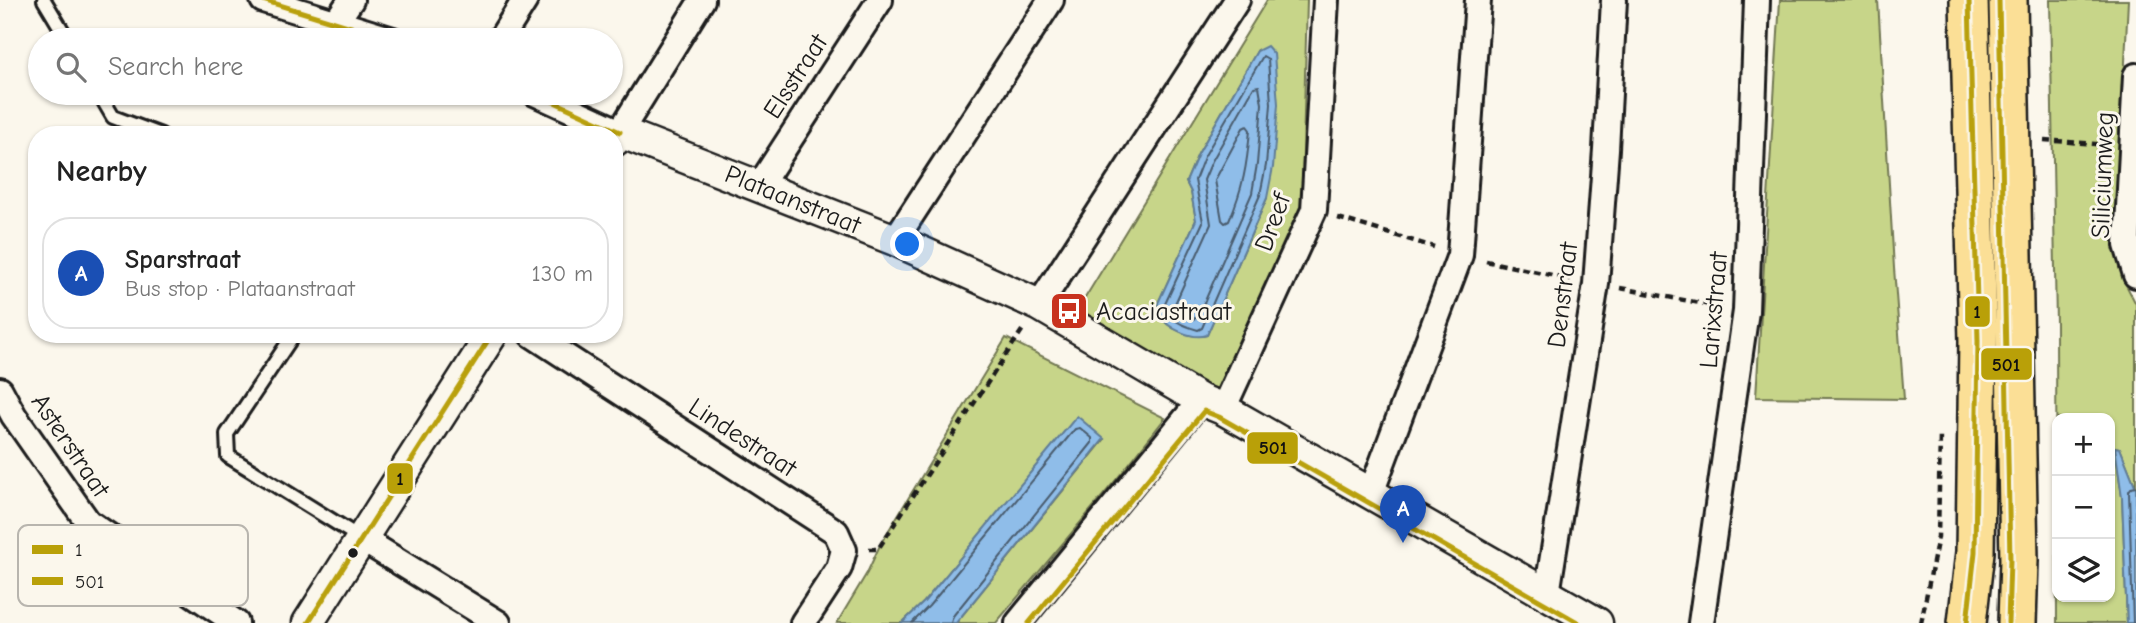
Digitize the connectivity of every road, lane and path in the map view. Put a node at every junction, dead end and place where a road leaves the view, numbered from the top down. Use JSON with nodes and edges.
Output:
{"nodes":[{"id":1,"x":44,"y":0,"type":"edge"},
{"id":2,"x":263,"y":0,"type":"edge"},
{"id":3,"x":351,"y":0,"type":"edge"},
{"id":4,"x":525,"y":0,"type":"edge"},
{"id":5,"x":702,"y":0,"type":"edge"},
{"id":6,"x":880,"y":0,"type":"edge"},
{"id":7,"x":1051,"y":0,"type":"edge"},
{"id":8,"x":1237,"y":0,"type":"edge"},
{"id":9,"x":1326,"y":0,"type":"edge"},
{"id":10,"x":1478,"y":0,"type":"edge"},
{"id":11,"x":1614,"y":0,"type":"edge"},
{"id":12,"x":1757,"y":0,"type":"edge"},
{"id":13,"x":1969,"y":0,"type":"edge"},
{"id":14,"x":2008,"y":0,"type":"edge"},
{"id":15,"x":336,"y":22,"type":"junction"},
{"id":16,"x":61,"y":28,"type":"edge"},
{"id":17,"x":355,"y":28,"type":"edge"},
{"id":18,"x":508,"y":28,"type":"edge"},
{"id":19,"x":2136,"y":76,"type":"edge"},
{"id":20,"x":106,"y":105,"type":"edge"},
{"id":21,"x":557,"y":105,"type":"edge"},
{"id":22,"x":137,"y":126,"type":"edge"},
{"id":23,"x":596,"y":126,"type":"edge"},
{"id":24,"x":623,"y":127,"type":"edge"},
{"id":25,"x":623,"y":139,"type":"edge"},
{"id":26,"x":2036,"y":139,"type":"dead end"},
{"id":27,"x":2093,"y":144,"type":"dead end"},
{"id":28,"x":760,"y":185,"type":"junction"},
{"id":29,"x":1314,"y":210,"type":"junction"},
{"id":30,"x":895,"y":240,"type":"junction"},
{"id":31,"x":1460,"y":255,"type":"junction"},
{"id":32,"x":2136,"y":275,"type":"edge"},
{"id":33,"x":1597,"y":284,"type":"junction"},
{"id":34,"x":1039,"y":305,"type":"junction"},
{"id":35,"x":1746,"y":311,"type":"junction"},
{"id":36,"x":288,"y":343,"type":"edge"},
{"id":37,"x":486,"y":343,"type":"edge"},
{"id":38,"x":545,"y":343,"type":"edge"},
{"id":39,"x":0,"y":390,"type":"edge"},
{"id":40,"x":1212,"y":405,"type":"junction"},
{"id":41,"x":1371,"y":494,"type":"junction"},
{"id":42,"x":92,"y":525,"type":"edge"},
{"id":43,"x":362,"y":539,"type":"junction"},
{"id":44,"x":844,"y":550,"type":"junction"},
{"id":45,"x":1547,"y":594,"type":"junction"},
{"id":46,"x":211,"y":606,"type":"edge"},
{"id":47,"x":236,"y":623,"type":"edge"},
{"id":48,"x":308,"y":623,"type":"edge"},
{"id":49,"x":498,"y":623,"type":"edge"},
{"id":50,"x":803,"y":623,"type":"edge"},
{"id":51,"x":1018,"y":623,"type":"edge"},
{"id":52,"x":1597,"y":623,"type":"edge"},
{"id":53,"x":1701,"y":623,"type":"edge"},
{"id":54,"x":1967,"y":623,"type":"edge"},
{"id":55,"x":2017,"y":623,"type":"edge"}],
"edges":[{"from":1,"to":16,"type":"lane"},
{"from":2,"to":15,"type":"street"},
{"from":3,"to":15,"type":"street"},
{"from":4,"to":18,"type":"street"},
{"from":5,"to":24,"type":"street"},
{"from":6,"to":28,"type":"street","name":"Elsstraat"},
{"from":7,"to":30,"type":"street"},
{"from":8,"to":34,"type":"street"},
{"from":9,"to":29,"type":"street","name":"Dreef"},
{"from":10,"to":31,"type":"street"},
{"from":11,"to":33,"type":"street","name":"Denstraat"},
{"from":12,"to":35,"type":"street","name":"Larixstraat"},
{"from":13,"to":54,"type":"main road"},
{"from":14,"to":55,"type":"main road"},
{"from":15,"to":17,"type":"street"},
{"from":19,"to":32,"type":"street","name":"Siliciumweg"},
{"from":20,"to":22,"type":"lane"},
{"from":21,"to":23,"type":"street","name":"Plataanstraat"},
{"from":25,"to":28,"type":"street","name":"Plataanstraat"},
{"from":26,"to":27,"type":"path"},
{"from":28,"to":30,"type":"street","name":"Plataanstraat"},
{"from":29,"to":31,"type":"path"},
{"from":29,"to":40,"type":"street","name":"Dreef"},
{"from":30,"to":34,"type":"street","name":"Plataanstraat"},
{"from":31,"to":33,"type":"path"},
{"from":31,"to":41,"type":"street"},
{"from":33,"to":35,"type":"path"},
{"from":33,"to":45,"type":"street","name":"Denstraat"},
{"from":34,"to":40,"type":"street","name":"Plataanstraat"},
{"from":34,"to":44,"type":"path"},
{"from":35,"to":53,"type":"street","name":"Larixstraat"},
{"from":36,"to":43,"type":"lane"},
{"from":37,"to":43,"type":"street"},
{"from":38,"to":44,"type":"street","name":"Lindestraat"},
{"from":39,"to":42,"type":"street","name":"Asterstraat"},
{"from":40,"to":41,"type":"street","name":"Plataanstraat"},
{"from":40,"to":51,"type":"street","name":"Dreef"},
{"from":41,"to":45,"type":"street","name":"Plataanstraat"},
{"from":43,"to":48,"type":"street"},
{"from":43,"to":49,"type":"street"},
{"from":44,"to":50,"type":"street"},
{"from":45,"to":52,"type":"street","name":"Plataanstraat"},
{"from":46,"to":47,"type":"street","name":"Asterstraat"}]}
